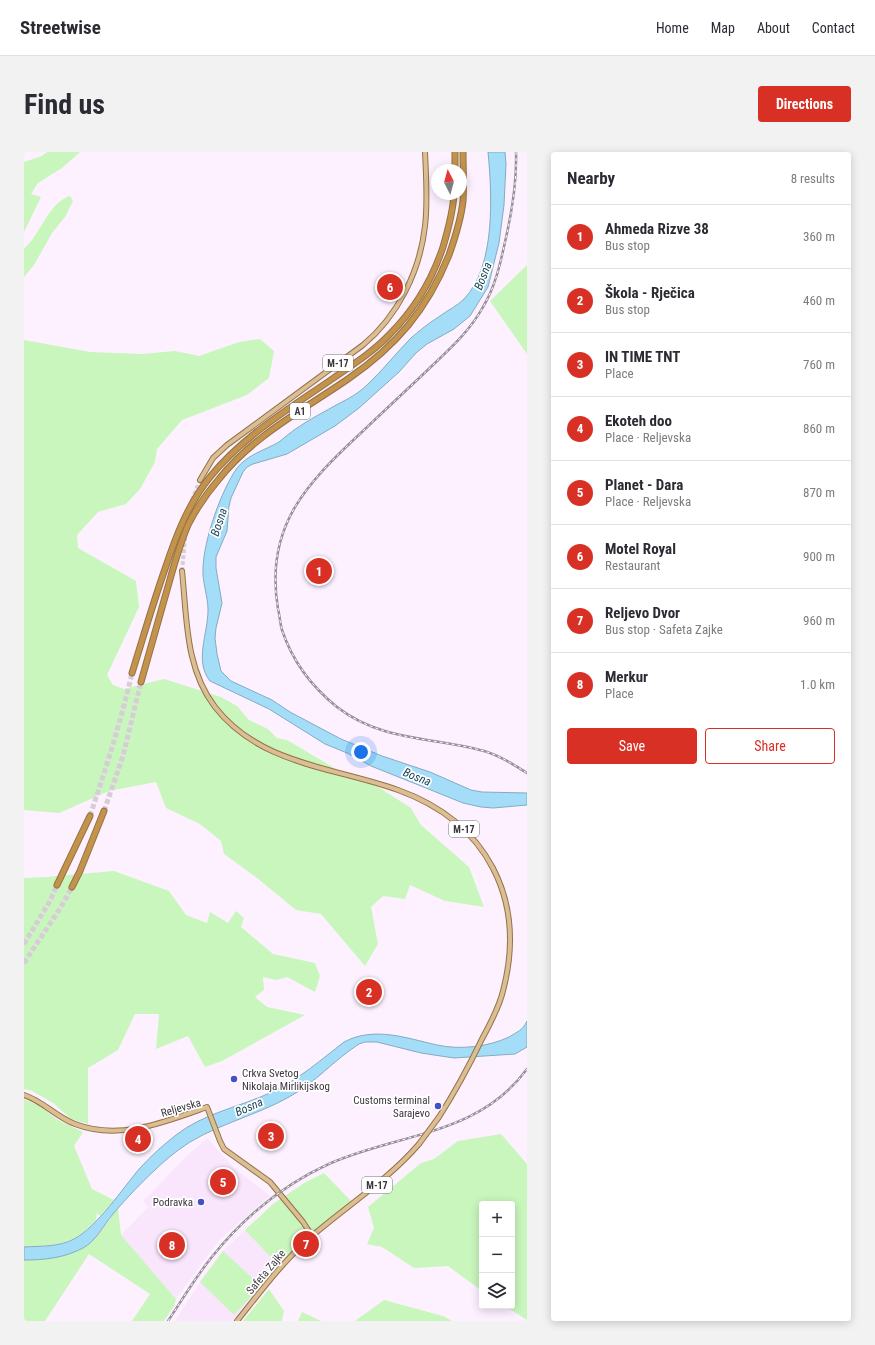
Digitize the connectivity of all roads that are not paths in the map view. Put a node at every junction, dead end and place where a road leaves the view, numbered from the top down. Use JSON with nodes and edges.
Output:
{"nodes":[{"id":1,"x":425,"y":152,"type":"edge"},
{"id":2,"x":455,"y":152,"type":"edge"},
{"id":3,"x":463,"y":152,"type":"edge"},
{"id":4,"x":455,"y":164,"type":"edge"},
{"id":5,"x":454,"y":200,"type":"edge"},
{"id":6,"x":200,"y":480,"type":"tunnel mouth"},
{"id":7,"x":182,"y":571,"type":"tunnel mouth"},
{"id":8,"x":132,"y":673,"type":"tunnel mouth"},
{"id":9,"x":141,"y":682,"type":"tunnel mouth"},
{"id":10,"x":104,"y":811,"type":"tunnel mouth"},
{"id":11,"x":90,"y":816,"type":"tunnel mouth"},
{"id":12,"x":57,"y":885,"type":"tunnel mouth"},
{"id":13,"x":72,"y":887,"type":"tunnel mouth"},
{"id":14,"x":24,"y":1095,"type":"edge"},
{"id":15,"x":312,"y":1236,"type":"junction"},
{"id":16,"x":237,"y":1321,"type":"edge"}],
"edges":[{"from":1,"to":6,"type":"main road","number":"M-17"},
{"from":2,"to":4,"type":"highway"},
{"from":3,"to":9,"type":"highway","number":"A1"},
{"from":5,"to":8,"type":"highway","number":"A1"},
{"from":7,"to":15,"type":"main road","name":"Safeta Zajke","number":"M-17","bridge":true},
{"from":10,"to":13,"type":"highway"},
{"from":11,"to":12,"type":"highway"},
{"from":14,"to":15,"type":"main road","name":"Reljevska"},
{"from":15,"to":16,"type":"main road","name":"Safeta Zajke","number":"M-17"}]}
